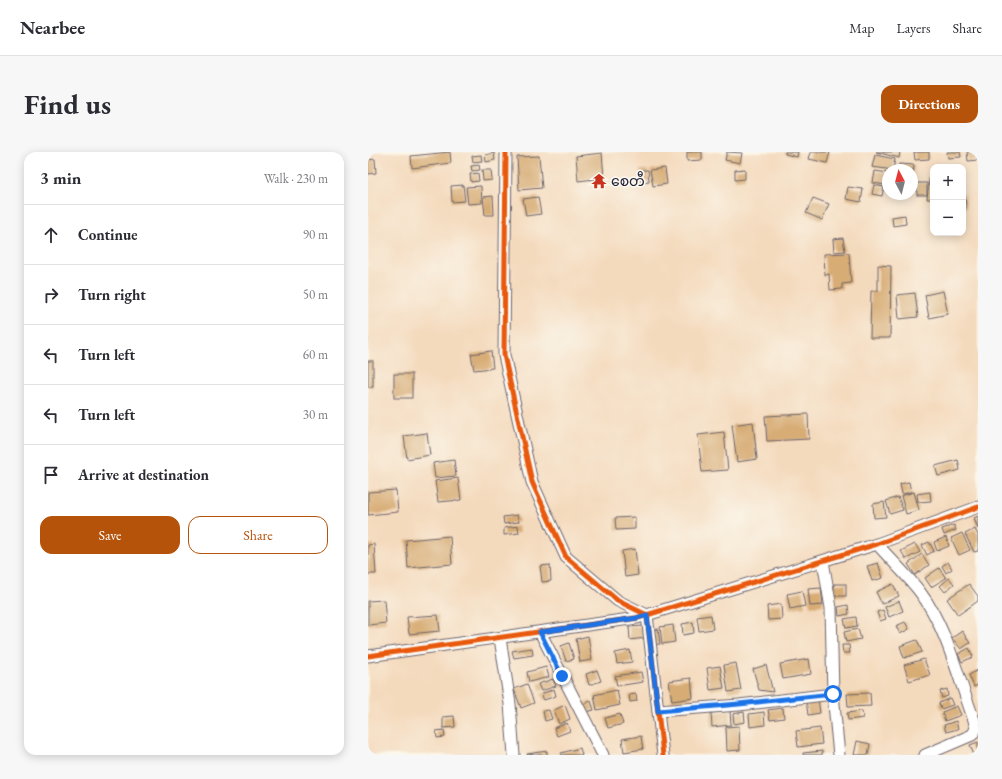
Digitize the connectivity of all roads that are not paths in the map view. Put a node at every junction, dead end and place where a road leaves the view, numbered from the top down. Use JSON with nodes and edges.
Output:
{"nodes":[{"id":1,"x":506,"y":152,"type":"edge"},
{"id":2,"x":978,"y":507,"type":"edge"},
{"id":3,"x":877,"y":544,"type":"junction"},
{"id":4,"x":823,"y":561,"type":"junction"},
{"id":5,"x":647,"y":615,"type":"junction"},
{"id":6,"x":540,"y":632,"type":"junction"},
{"id":7,"x":500,"y":638,"type":"junction"},
{"id":8,"x":368,"y":656,"type":"edge"},
{"id":9,"x":833,"y":694,"type":"junction"},
{"id":10,"x":658,"y":711,"type":"junction"},
{"id":11,"x":514,"y":755,"type":"edge"},
{"id":12,"x":603,"y":755,"type":"edge"},
{"id":13,"x":663,"y":755,"type":"edge"},
{"id":14,"x":839,"y":755,"type":"edge"},
{"id":15,"x":925,"y":755,"type":"edge"}],
"edges":[{"from":1,"to":5,"type":"street"},
{"from":2,"to":3,"type":"street"},
{"from":3,"to":4,"type":"street"},
{"from":3,"to":15,"type":"street"},
{"from":4,"to":5,"type":"street"},
{"from":4,"to":9,"type":"street"},
{"from":5,"to":6,"type":"street"},
{"from":5,"to":10,"type":"street"},
{"from":6,"to":7,"type":"street"},
{"from":6,"to":12,"type":"street"},
{"from":7,"to":8,"type":"street"},
{"from":7,"to":11,"type":"street"},
{"from":9,"to":10,"type":"street"},
{"from":9,"to":14,"type":"street"},
{"from":10,"to":13,"type":"street"}]}
